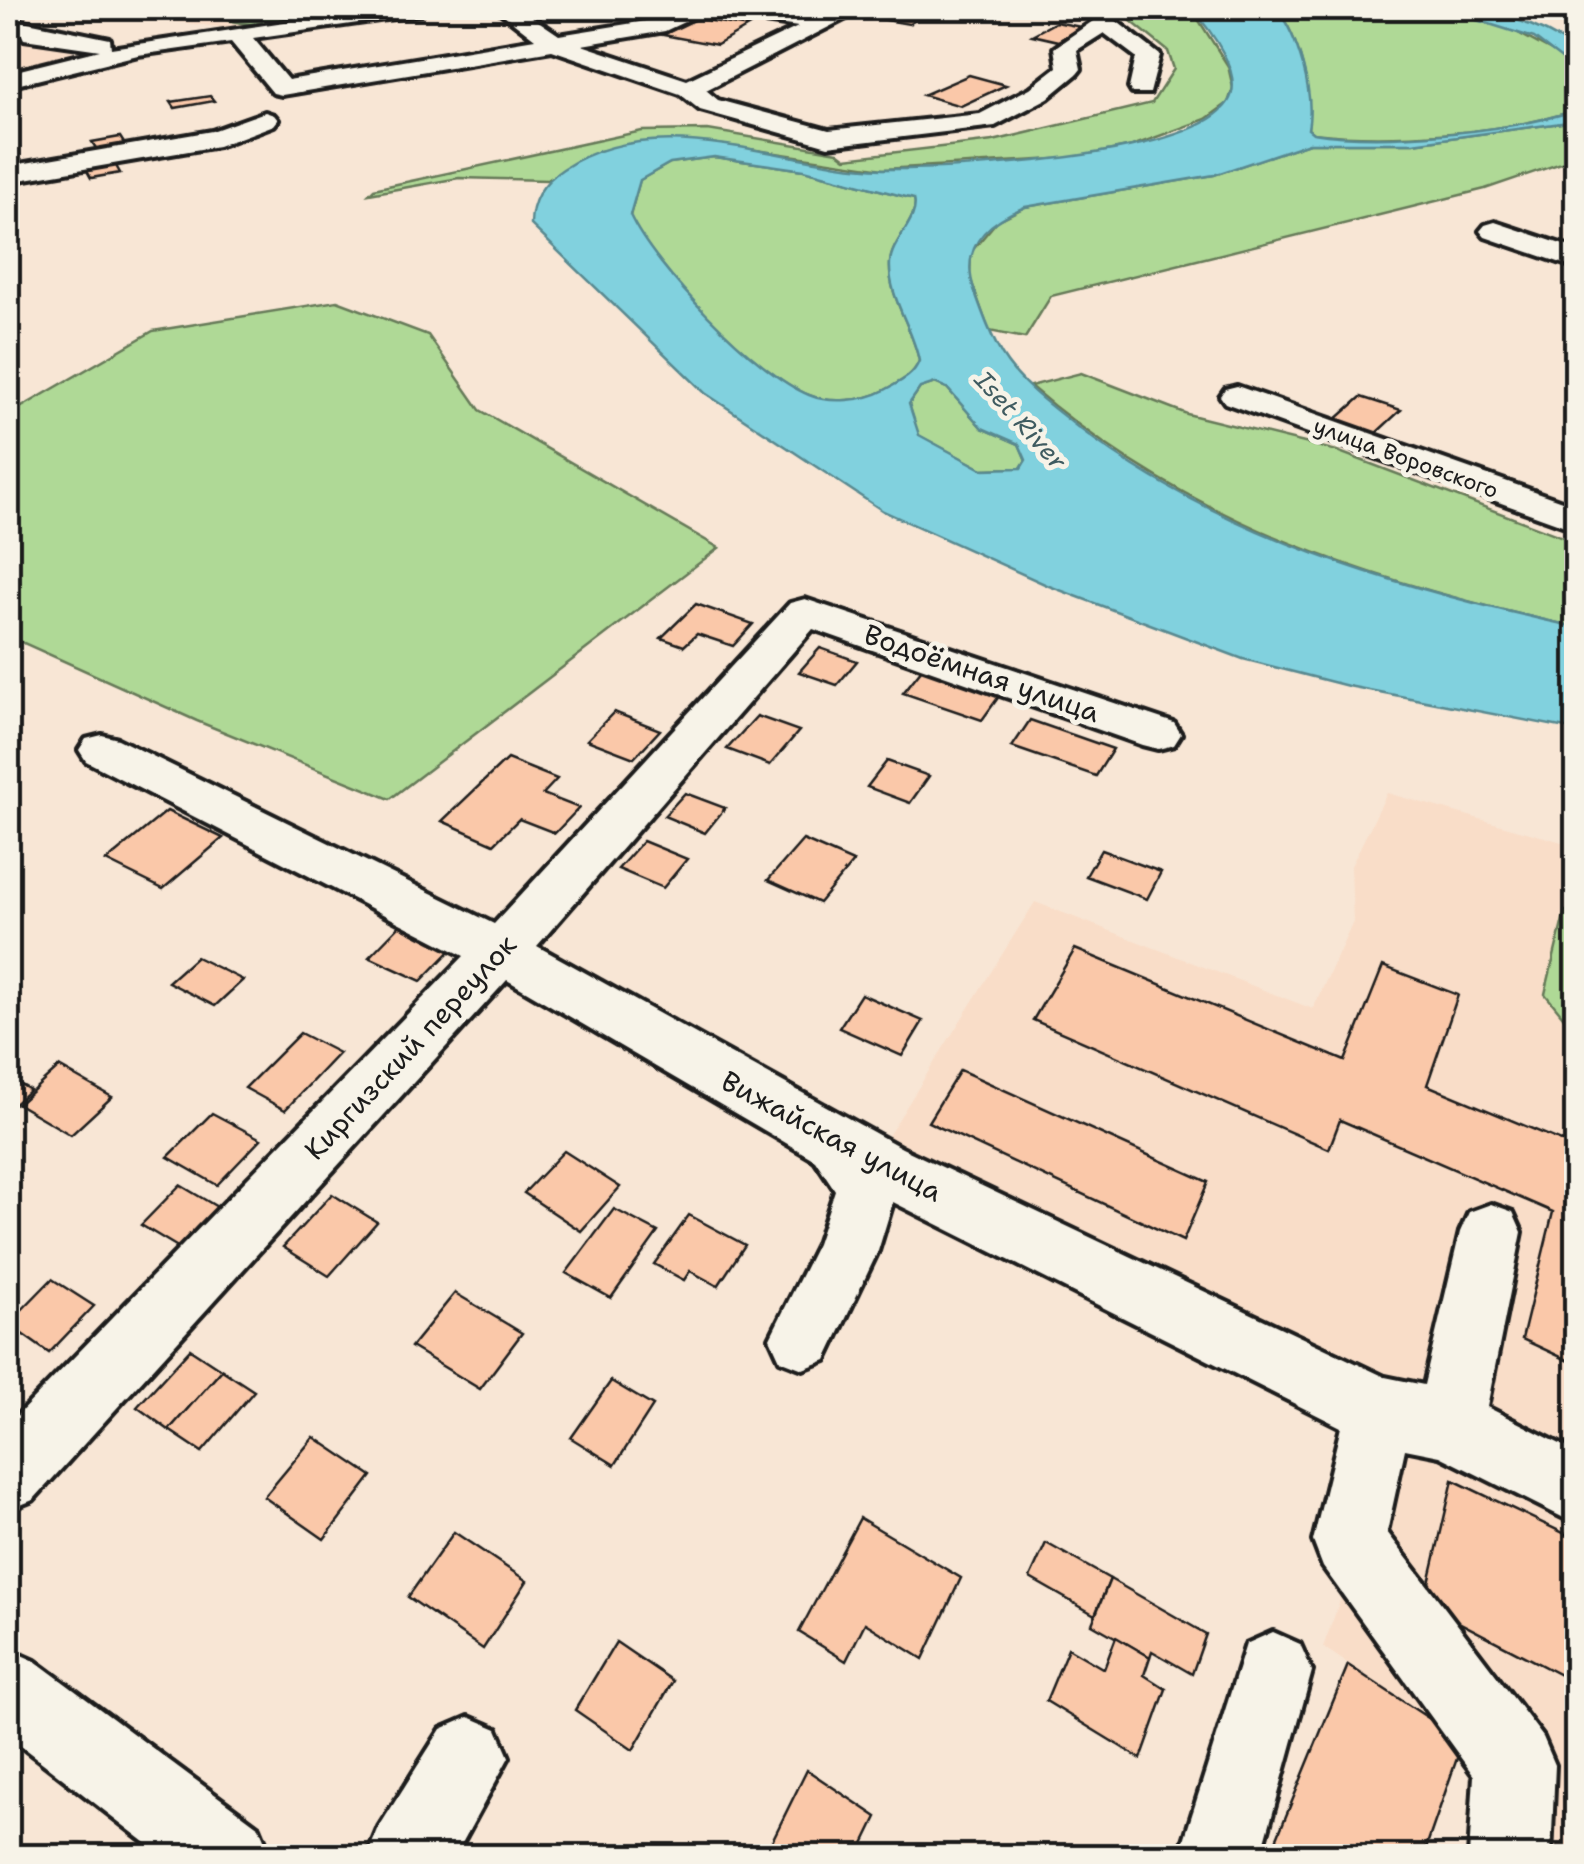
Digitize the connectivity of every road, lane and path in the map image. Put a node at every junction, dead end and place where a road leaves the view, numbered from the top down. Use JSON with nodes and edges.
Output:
{"nodes":[{"id":1,"x":421,"y":8,"type":"edge"},
{"id":2,"x":505,"y":8,"type":"edge"},
{"id":3,"x":649,"y":8,"type":"edge"},
{"id":4,"x":696,"y":8,"type":"edge"},
{"id":5,"x":707,"y":8,"type":"edge"},
{"id":6,"x":856,"y":8,"type":"edge"},
{"id":7,"x":558,"y":12,"type":"edge"},
{"id":8,"x":58,"y":14,"type":"dead end"},
{"id":9,"x":1104,"y":15,"type":"edge"},
{"id":10,"x":815,"y":23,"type":"dead end"},
{"id":11,"x":19,"y":26,"type":"edge"},
{"id":12,"x":604,"y":29,"type":"junction"},
{"id":13,"x":237,"y":34,"type":"junction"},
{"id":14,"x":556,"y":44,"type":"junction"},
{"id":15,"x":138,"y":48,"type":"junction"},
{"id":16,"x":8,"y":80,"type":"edge"},
{"id":17,"x":1141,"y":88,"type":"dead end"},
{"id":18,"x":689,"y":89,"type":"junction"},
{"id":19,"x":266,"y":120,"type":"dead end"},
{"id":20,"x":8,"y":174,"type":"edge"},
{"id":21,"x":1495,"y":231,"type":"dead end"},
{"id":22,"x":1576,"y":259,"type":"edge"},
{"id":23,"x":1237,"y":396,"type":"dead end"},
{"id":24,"x":1576,"y":519,"type":"edge"},
{"id":25,"x":805,"y":612,"type":"joint"},
{"id":26,"x":1158,"y":734,"type":"dead end"},
{"id":27,"x":102,"y":750,"type":"dead end"},
{"id":28,"x":501,"y":952,"type":"junction"},
{"id":29,"x":836,"y":1141,"type":"junction"},
{"id":30,"x":1491,"y":1232,"type":"dead end"},
{"id":31,"x":804,"y":1338,"type":"dead end"},
{"id":32,"x":1414,"y":1417,"type":"junction"},
{"id":33,"x":8,"y":1474,"type":"edge"},
{"id":34,"x":1576,"y":1489,"type":"edge"},
{"id":35,"x":1273,"y":1670,"type":"dead end"},
{"id":36,"x":8,"y":1688,"type":"edge"},
{"id":37,"x":469,"y":1757,"type":"dead end"},
{"id":38,"x":230,"y":1856,"type":"edge"},
{"id":39,"x":408,"y":1856,"type":"edge"},
{"id":40,"x":1220,"y":1856,"type":"edge"},
{"id":41,"x":1510,"y":1856,"type":"edge"}],
"edges":[{"from":1,"to":13,"type":"street"},
{"from":2,"to":14,"type":"street"},
{"from":3,"to":12,"type":"street"},
{"from":4,"to":12,"type":"street"},
{"from":5,"to":10,"type":"street"},
{"from":6,"to":18,"type":"street"},
{"from":7,"to":12,"type":"street"},
{"from":8,"to":11,"type":"street"},
{"from":9,"to":17,"type":"street"},
{"from":9,"to":18,"type":"street"},
{"from":11,"to":15,"type":"street"},
{"from":12,"to":14,"type":"street"},
{"from":13,"to":14,"type":"street"},
{"from":13,"to":15,"type":"street"},
{"from":14,"to":18,"type":"street"},
{"from":15,"to":16,"type":"street"},
{"from":19,"to":20,"type":"street"},
{"from":21,"to":22,"type":"street"},
{"from":23,"to":24,"type":"street","name":"улица Воровского"},
{"from":25,"to":26,"type":"street","name":"Водоёмная улица"},
{"from":25,"to":28,"type":"street","name":"Киргизский переулок"},
{"from":27,"to":28,"type":"street","name":"Вижайская улица"},
{"from":28,"to":29,"type":"street","name":"Вижайская улица"},
{"from":28,"to":33,"type":"street","name":"Киргизский переулок"},
{"from":29,"to":31,"type":"street"},
{"from":29,"to":32,"type":"street","name":"Вижайская улица"},
{"from":30,"to":32,"type":"street"},
{"from":32,"to":34,"type":"street","name":"Вижайская улица"},
{"from":32,"to":41,"type":"street"},
{"from":35,"to":40,"type":"street"},
{"from":36,"to":38,"type":"street"},
{"from":37,"to":39,"type":"street"}]}
